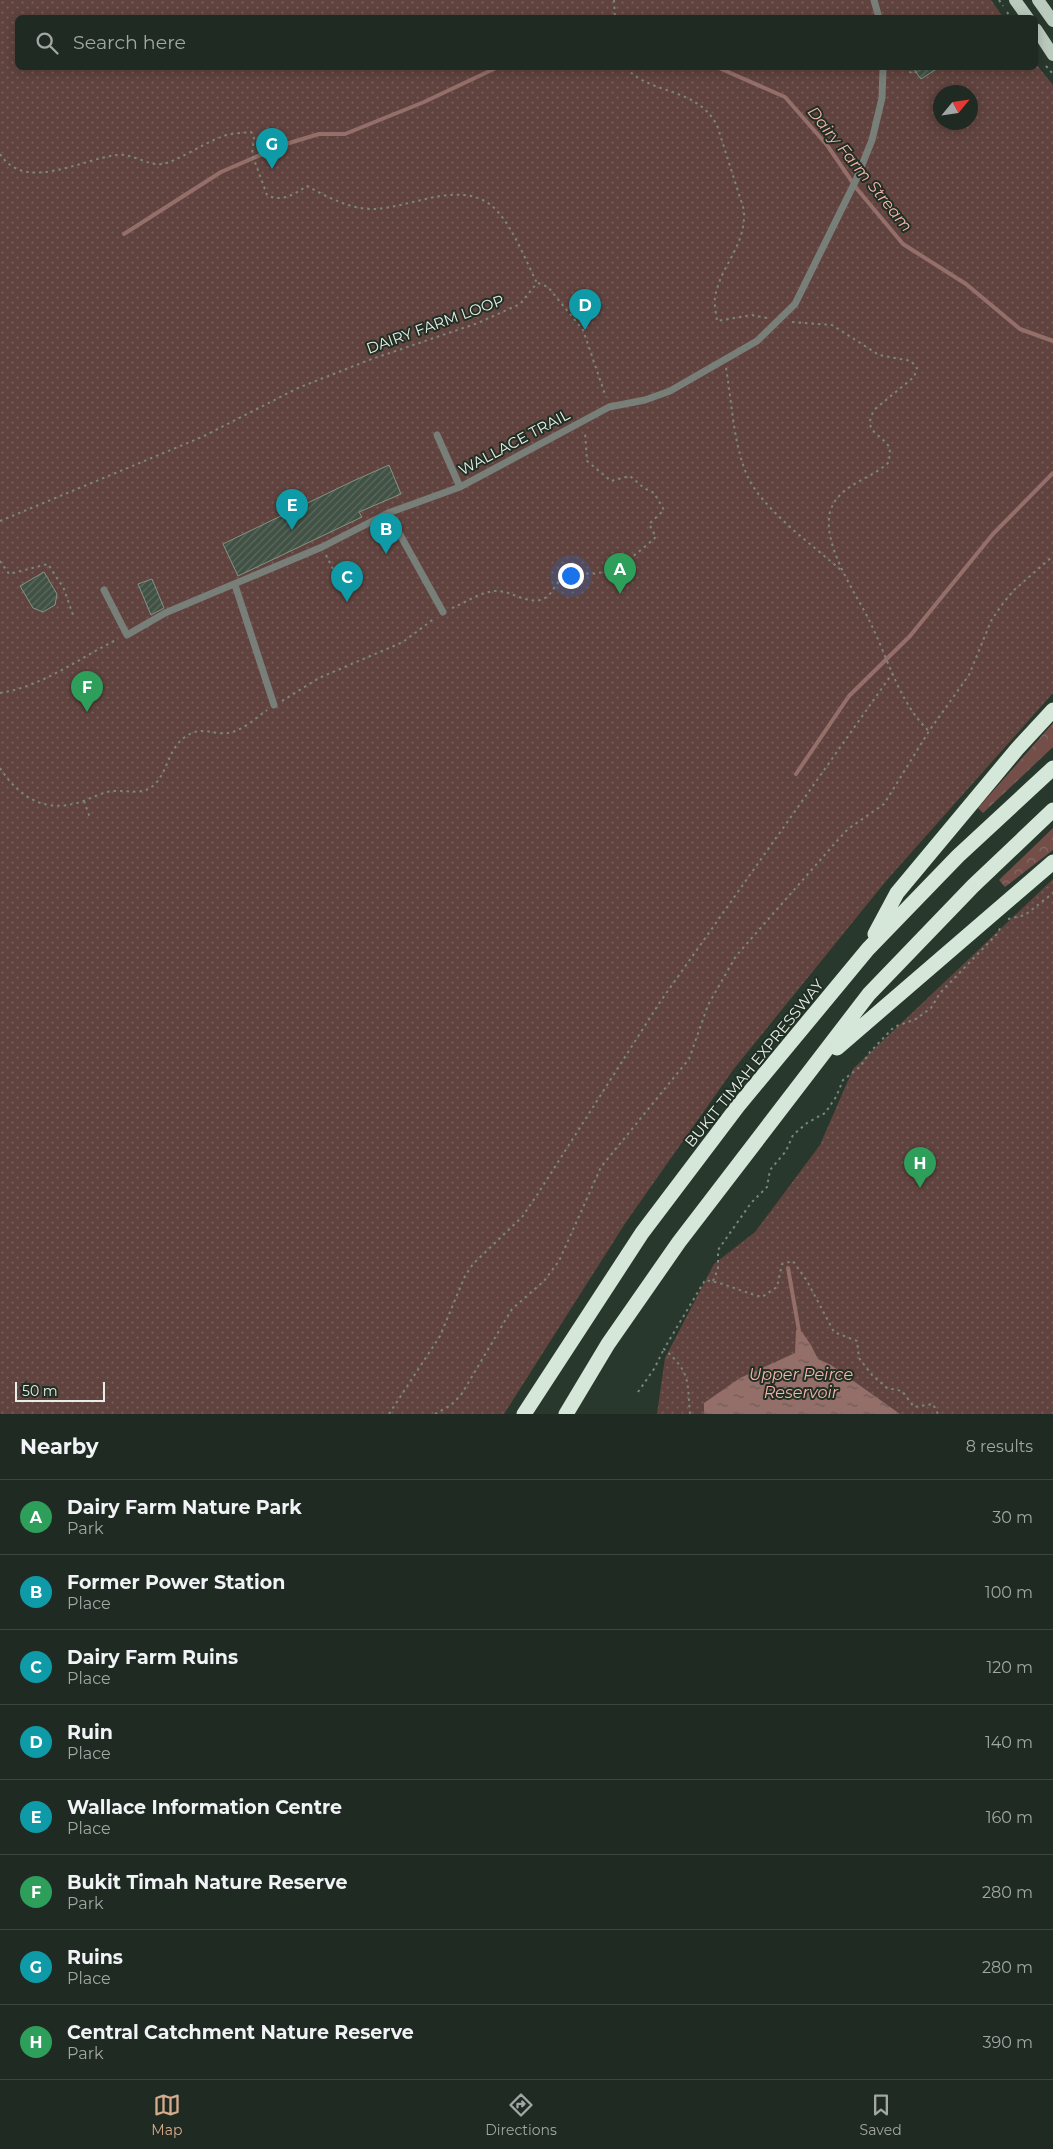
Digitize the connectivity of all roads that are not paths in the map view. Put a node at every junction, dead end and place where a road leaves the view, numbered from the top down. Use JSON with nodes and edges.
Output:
{"nodes":[{"id":1,"x":874,"y":0,"type":"edge"},
{"id":2,"x":1016,"y":0,"type":"edge"},
{"id":3,"x":1038,"y":0,"type":"edge"},
{"id":4,"x":878,"y":15,"type":"edge"},
{"id":5,"x":1026,"y":15,"type":"edge"},
{"id":6,"x":1053,"y":21,"type":"edge"},
{"id":7,"x":1038,"y":32,"type":"edge"},
{"id":8,"x":1053,"y":56,"type":"edge"},
{"id":9,"x":883,"y":70,"type":"edge"},
{"id":10,"x":437,"y":435,"type":"dead end"},
{"id":11,"x":460,"y":488,"type":"junction"},
{"id":12,"x":388,"y":513,"type":"junction"},
{"id":13,"x":235,"y":585,"type":"junction"},
{"id":14,"x":104,"y":590,"type":"dead end"},
{"id":15,"x":444,"y":612,"type":"road end"},
{"id":16,"x":274,"y":705,"type":"road end"},
{"id":17,"x":1053,"y":710,"type":"edge"},
{"id":18,"x":1053,"y":768,"type":"edge"},
{"id":19,"x":1053,"y":810,"type":"edge"},
{"id":20,"x":1053,"y":862,"type":"edge"},
{"id":21,"x":868,"y":949,"type":"junction"},
{"id":22,"x":815,"y":1068,"type":"junction"},
{"id":23,"x":524,"y":1414,"type":"edge"},
{"id":24,"x":566,"y":1414,"type":"edge"}],
"edges":[{"from":1,"to":4,"type":"lane"},
{"from":2,"to":5,"type":"main road"},
{"from":3,"to":6,"type":"main road"},
{"from":7,"to":8,"type":"main road"},
{"from":9,"to":11,"type":"lane","name":"WALLACE TRAIL"},
{"from":10,"to":11,"type":"lane"},
{"from":11,"to":12,"type":"lane","name":"WALLACE TRAIL"},
{"from":12,"to":13,"type":"lane","name":"WALLACE TRAIL"},
{"from":12,"to":15,"type":"lane"},
{"from":13,"to":14,"type":"lane","name":"WALLACE TRAIL"},
{"from":13,"to":16,"type":"lane"},
{"from":17,"to":21,"type":"highway"},
{"from":18,"to":21,"type":"highway","name":"BUKIT TIMAH EXPRESSWAY"},
{"from":19,"to":22,"type":"highway"},
{"from":20,"to":22,"type":"highway"},
{"from":21,"to":23,"type":"highway","name":"BUKIT TIMAH EXPRESSWAY"},
{"from":22,"to":24,"type":"highway"}]}
